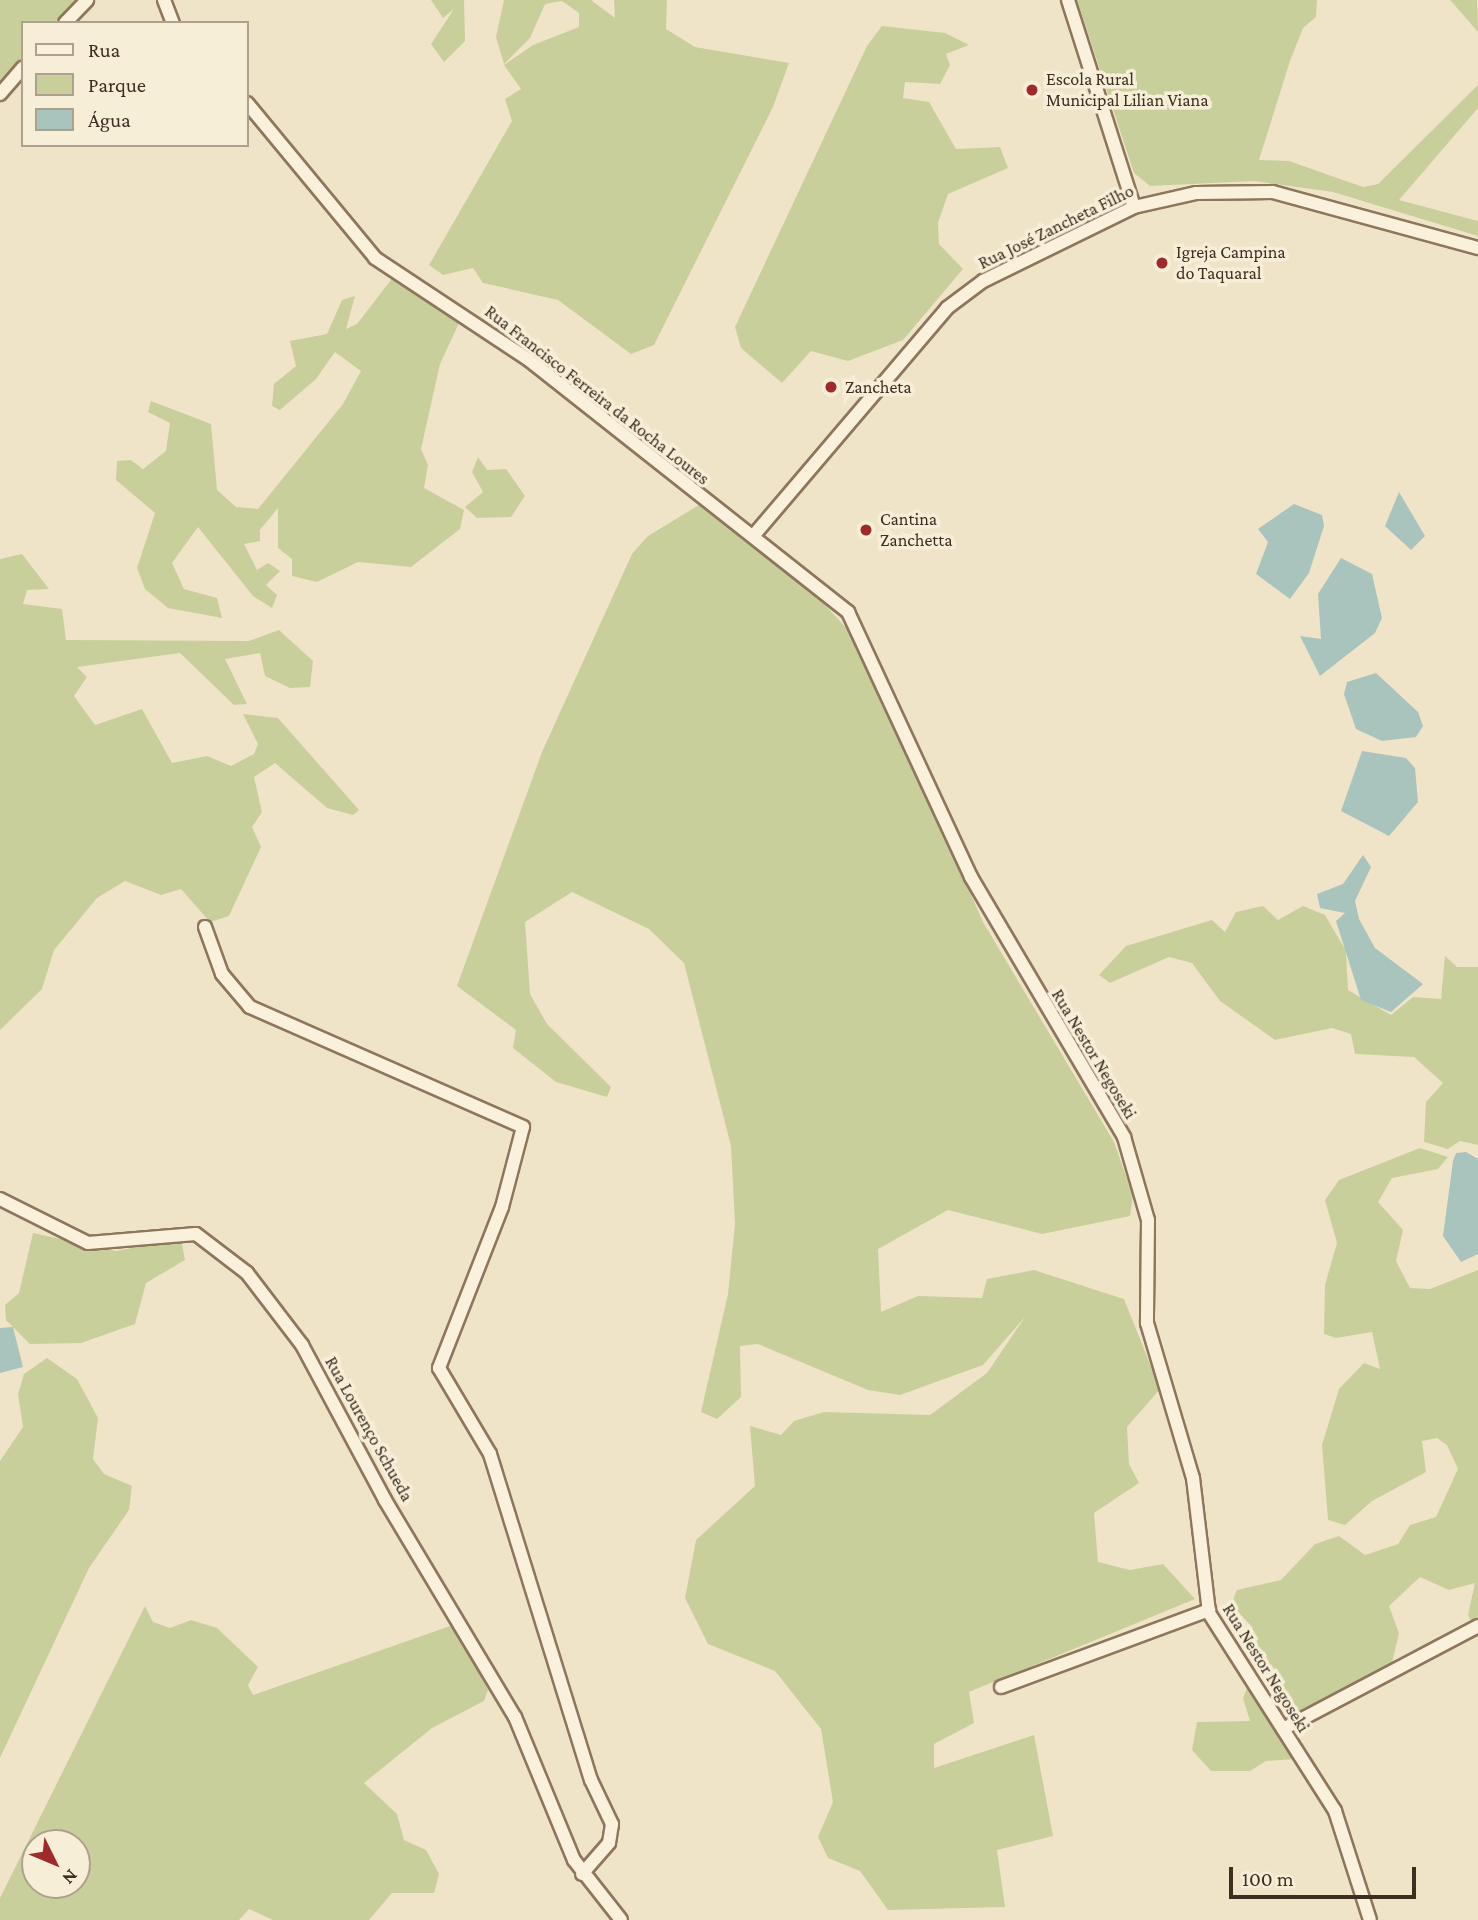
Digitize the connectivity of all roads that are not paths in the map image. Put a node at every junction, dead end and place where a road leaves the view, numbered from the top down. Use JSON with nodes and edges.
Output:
{"nodes":[{"id":1,"x":88,"y":0,"type":"edge"},
{"id":2,"x":164,"y":0,"type":"edge"},
{"id":3,"x":1068,"y":0,"type":"edge"},
{"id":4,"x":67,"y":21,"type":"edge"},
{"id":5,"x":172,"y":21,"type":"edge"},
{"id":6,"x":21,"y":70,"type":"edge"},
{"id":7,"x":0,"y":94,"type":"edge"},
{"id":8,"x":248,"y":104,"type":"edge"},
{"id":9,"x":1134,"y":207,"type":"junction"},
{"id":10,"x":1478,"y":248,"type":"edge"},
{"id":11,"x":754,"y":535,"type":"junction"},
{"id":12,"x":205,"y":928,"type":"dead end"},
{"id":13,"x":0,"y":1199,"type":"edge"},
{"id":14,"x":1209,"y":1610,"type":"junction"},
{"id":15,"x":1478,"y":1626,"type":"edge"},
{"id":16,"x":1000,"y":1687,"type":"dead end"},
{"id":17,"x":1283,"y":1729,"type":"junction"},
{"id":18,"x":582,"y":1874,"type":"junction"},
{"id":19,"x":621,"y":1920,"type":"edge"},
{"id":20,"x":1370,"y":1920,"type":"edge"}],
"edges":[{"from":1,"to":4,"type":"street"},
{"from":2,"to":5,"type":"street"},
{"from":3,"to":9,"type":"street"},
{"from":6,"to":7,"type":"street"},
{"from":8,"to":11,"type":"street","name":"Rua Francisco Ferreira da Rocha Loures"},
{"from":9,"to":10,"type":"street","name":"Rua José Zancheta Filho"},
{"from":9,"to":11,"type":"street","name":"Rua José Zancheta Filho"},
{"from":11,"to":14,"type":"street","name":"Rua Nestor Negoseki"},
{"from":12,"to":18,"type":"street"},
{"from":13,"to":18,"type":"street","name":"Rua Lourenço Schueda"},
{"from":14,"to":16,"type":"street"},
{"from":14,"to":17,"type":"street","name":"Rua Nestor Negoseki"},
{"from":15,"to":17,"type":"street"},
{"from":17,"to":20,"type":"street","name":"Rua Nestor Negoseki"},
{"from":18,"to":19,"type":"street","name":"Rua Lourenço Schueda"}]}
